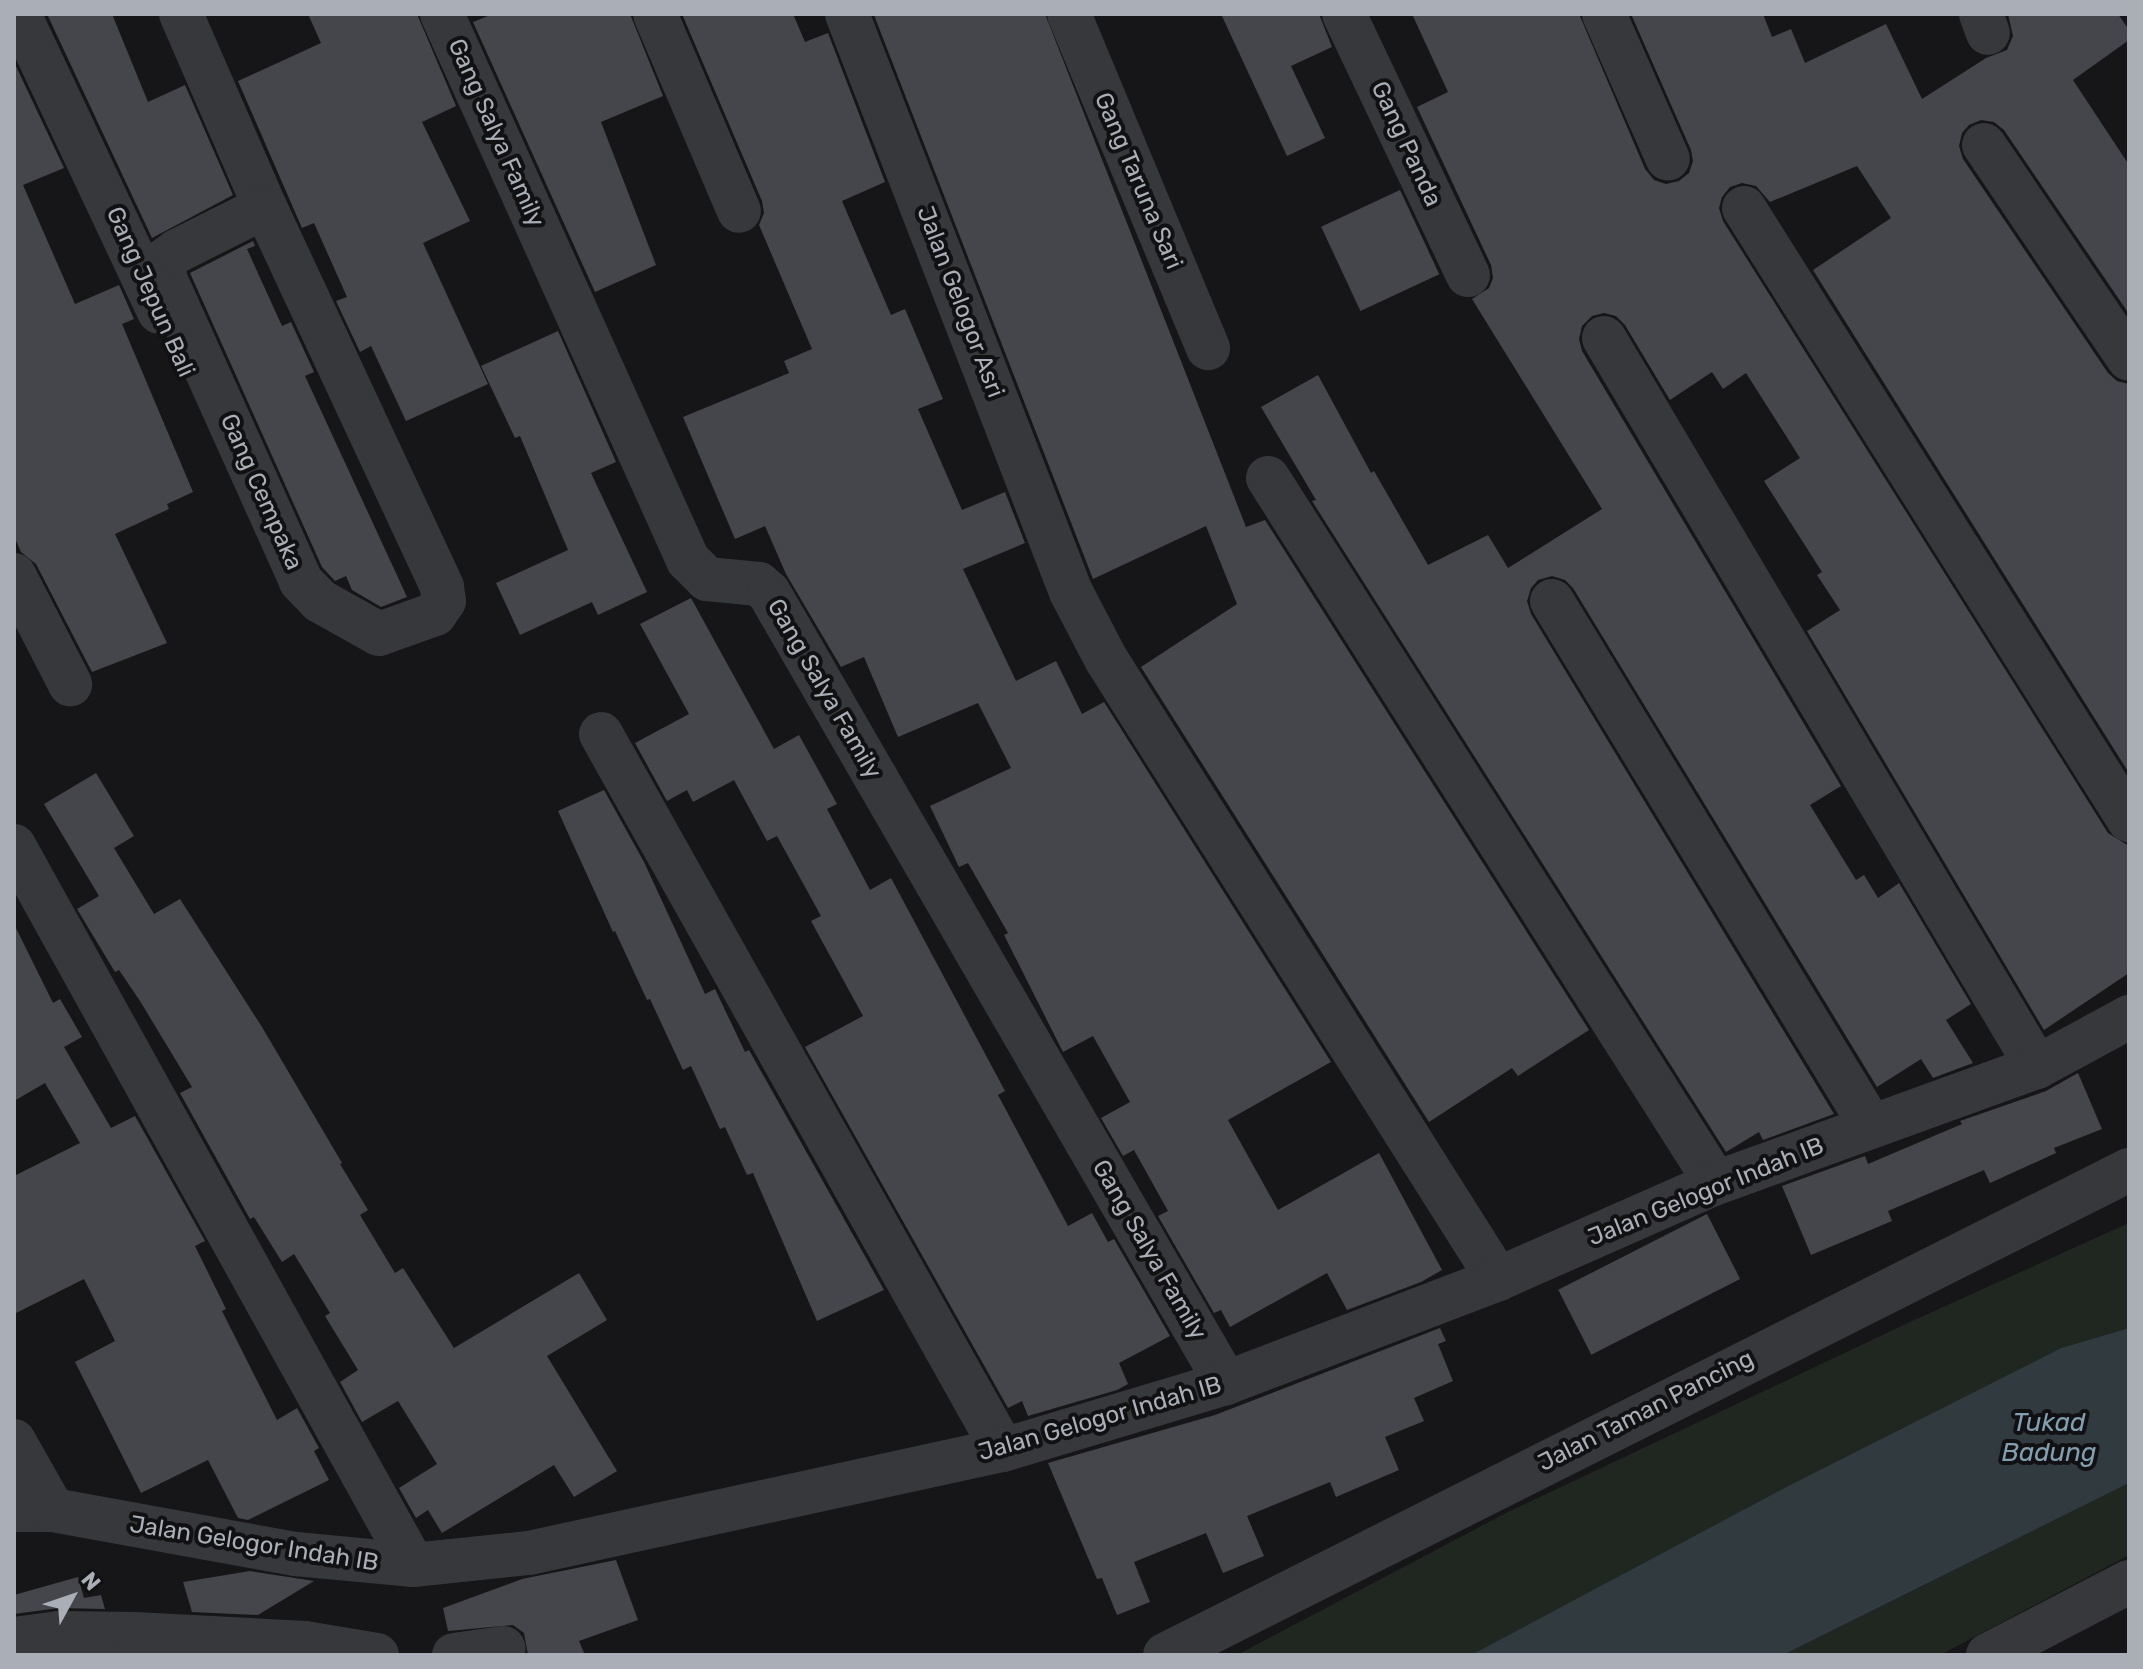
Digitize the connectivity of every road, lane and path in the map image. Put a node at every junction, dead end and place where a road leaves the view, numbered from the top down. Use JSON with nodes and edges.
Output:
{"nodes":[{"id":1,"x":19,"y":14,"type":"edge"},
{"id":2,"x":181,"y":14,"type":"edge"},
{"id":3,"x":442,"y":14,"type":"edge"},
{"id":4,"x":655,"y":14,"type":"edge"},
{"id":5,"x":847,"y":14,"type":"edge"},
{"id":6,"x":1069,"y":14,"type":"edge"},
{"id":7,"x":1344,"y":14,"type":"edge"},
{"id":8,"x":1604,"y":14,"type":"edge"},
{"id":9,"x":1984,"y":145,"type":"dead end"},
{"id":10,"x":1668,"y":159,"type":"dead end"},
{"id":11,"x":265,"y":207,"type":"junction"},
{"id":12,"x":1744,"y":208,"type":"dead end"},
{"id":13,"x":739,"y":211,"type":"dead end"},
{"id":14,"x":1468,"y":275,"type":"dead end"},
{"id":15,"x":1604,"y":338,"type":"dead end"},
{"id":16,"x":1208,"y":348,"type":"dead end"},
{"id":17,"x":2129,"y":359,"type":"edge"},
{"id":18,"x":1268,"y":478,"type":"dead end"},
{"id":19,"x":275,"y":572,"type":"dead end"},
{"id":20,"x":14,"y":575,"type":"edge"},
{"id":21,"x":1552,"y":601,"type":"dead end"},
{"id":22,"x":70,"y":684,"type":"dead end"},
{"id":23,"x":601,"y":734,"type":"dead end"},
{"id":24,"x":2129,"y":820,"type":"edge"},
{"id":25,"x":14,"y":846,"type":"edge"},
{"id":26,"x":2129,"y":1017,"type":"edge"},
{"id":27,"x":2037,"y":1067,"type":"junction"},
{"id":28,"x":1871,"y":1126,"type":"junction"},
{"id":29,"x":2129,"y":1170,"type":"edge"},
{"id":30,"x":1716,"y":1183,"type":"junction"},
{"id":31,"x":1498,"y":1279,"type":"junction"},
{"id":32,"x":1226,"y":1383,"type":"junction"},
{"id":33,"x":14,"y":1441,"type":"edge"},
{"id":34,"x":1003,"y":1450,"type":"junction"},
{"id":35,"x":33,"y":1510,"type":"edge"},
{"id":36,"x":413,"y":1565,"type":"junction"},
{"id":37,"x":2129,"y":1582,"type":"edge"},
{"id":38,"x":14,"y":1639,"type":"edge"},
{"id":39,"x":504,"y":1648,"type":"dead end"},
{"id":40,"x":377,"y":1655,"type":"edge"},
{"id":41,"x":454,"y":1655,"type":"edge"},
{"id":42,"x":1165,"y":1655,"type":"edge"},
{"id":43,"x":1988,"y":1655,"type":"edge"}],
"edges":[{"from":1,"to":19,"type":"street","name":"Gang Jepun Bali"},
{"from":2,"to":11,"type":"street","name":"Gang Cempaka"},
{"from":3,"to":32,"type":"street","name":"Gang Salya Family"},
{"from":4,"to":13,"type":"street"},
{"from":5,"to":31,"type":"street","name":"Jalan Gelogor Asri"},
{"from":6,"to":16,"type":"street","name":"Gang Taruna Sari"},
{"from":7,"to":14,"type":"street","name":"Gang Panda"},
{"from":8,"to":10,"type":"street"},
{"from":9,"to":17,"type":"street"},
{"from":11,"to":11,"type":"street","name":"Gang Cempaka"},
{"from":12,"to":24,"type":"street"},
{"from":15,"to":27,"type":"street"},
{"from":18,"to":30,"type":"street"},
{"from":20,"to":22,"type":"street"},
{"from":21,"to":28,"type":"street"},
{"from":23,"to":34,"type":"street"},
{"from":25,"to":36,"type":"street"},
{"from":26,"to":27,"type":"street","name":"Jalan Gelogor Indah IB"},
{"from":27,"to":28,"type":"street","name":"Jalan Gelogor Indah IB"},
{"from":28,"to":30,"type":"street","name":"Jalan Gelogor Indah IB"},
{"from":29,"to":42,"type":"street","name":"Jalan Taman Pancing"},
{"from":30,"to":31,"type":"street","name":"Jalan Gelogor Indah IB"},
{"from":31,"to":32,"type":"street","name":"Jalan Gelogor Indah IB"},
{"from":32,"to":34,"type":"street","name":"Jalan Gelogor Indah IB"},
{"from":33,"to":35,"type":"street"},
{"from":34,"to":36,"type":"street","name":"Jalan Gelogor Indah IB"},
{"from":35,"to":36,"type":"street","name":"Jalan Gelogor Indah IB"},
{"from":37,"to":43,"type":"street"},
{"from":38,"to":40,"type":"street"},
{"from":39,"to":41,"type":"street"}]}
